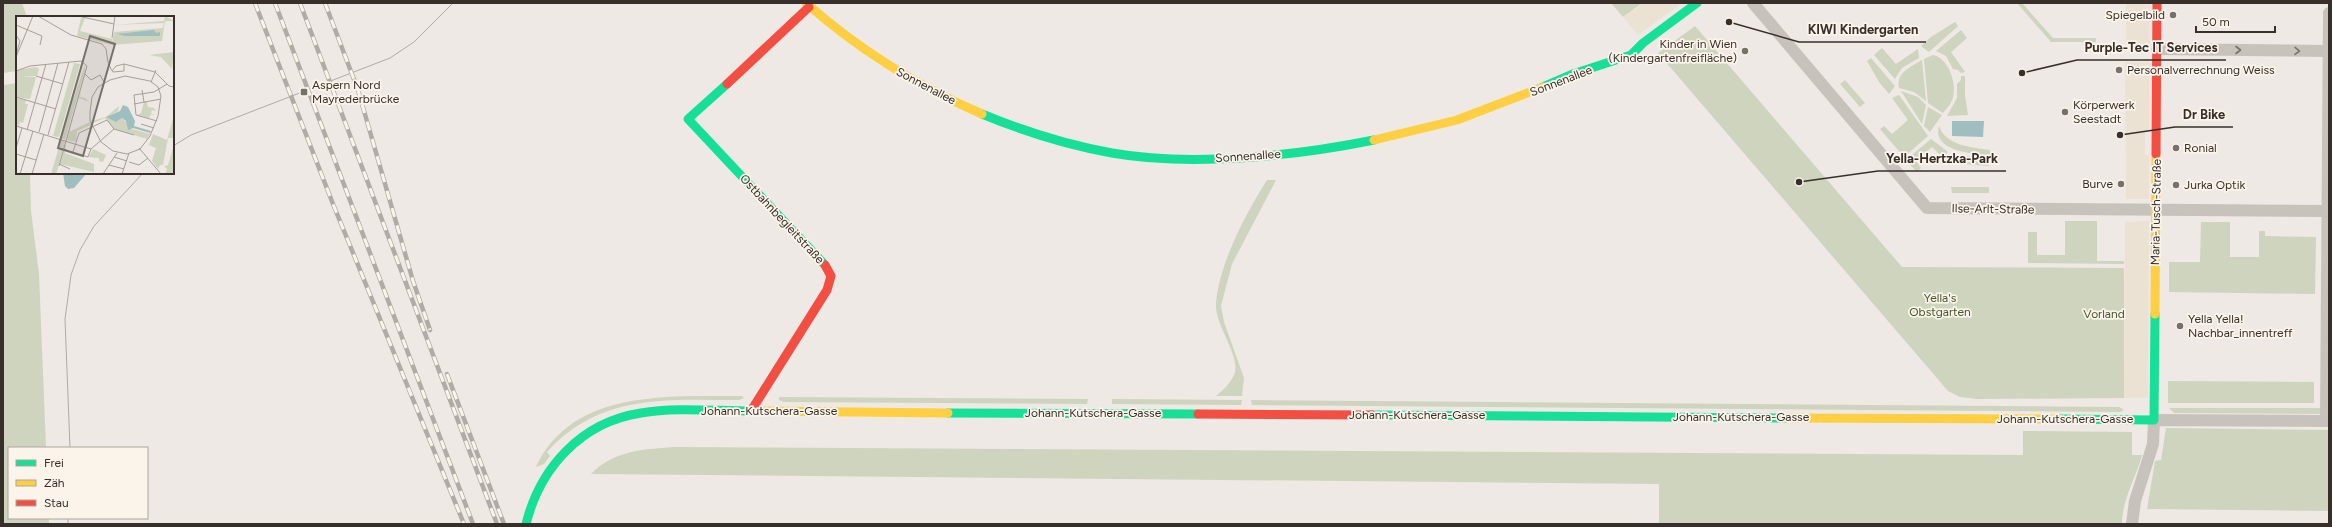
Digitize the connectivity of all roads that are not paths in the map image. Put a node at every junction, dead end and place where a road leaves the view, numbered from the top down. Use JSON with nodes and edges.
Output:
{"nodes":[{"id":1,"x":1697,"y":3,"type":"edge"},
{"id":2,"x":1753,"y":3,"type":"edge"},
{"id":3,"x":2157,"y":3,"type":"edge"},
{"id":4,"x":808,"y":5,"type":"edge"},
{"id":5,"x":2329,"y":13,"type":"edge"},
{"id":6,"x":2157,"y":49,"type":"junction"},
{"id":7,"x":2329,"y":51,"type":"edge"},
{"id":8,"x":2156,"y":209,"type":"junction"},
{"id":9,"x":2328,"y":211,"type":"junction"},
{"id":10,"x":751,"y":411,"type":"junction"},
{"id":11,"x":2154,"y":420,"type":"junction"},
{"id":12,"x":2328,"y":421,"type":"edge"},
{"id":13,"x":526,"y":524,"type":"edge"},
{"id":14,"x":2132,"y":524,"type":"edge"}],
"edges":[{"from":1,"to":4,"type":"street","name":"Sonnenallee"},
{"from":2,"to":8,"type":"street","name":"Ilse-Arlt-Straße"},
{"from":3,"to":6,"type":"street","name":"Maria-Tusch-Straße"},
{"from":4,"to":10,"type":"street","name":"Ostbahnbegleitstraße"},
{"from":5,"to":7,"type":"street"},
{"from":6,"to":7,"type":"street","one_way":true},
{"from":6,"to":8,"type":"street","name":"Maria-Tusch-Straße"},
{"from":7,"to":9,"type":"street"},
{"from":8,"to":9,"type":"street","name":"Ilse-Arlt-Straße"},
{"from":8,"to":11,"type":"street","name":"Maria-Tusch-Straße"},
{"from":9,"to":12,"type":"street"},
{"from":10,"to":11,"type":"street","name":"Johann-Kutschera-Gasse"},
{"from":10,"to":13,"type":"street","name":"Johann-Kutschera-Gasse"},
{"from":11,"to":12,"type":"street","name":"Johann-Kutschera-Gasse"},
{"from":11,"to":14,"type":"street"}]}
